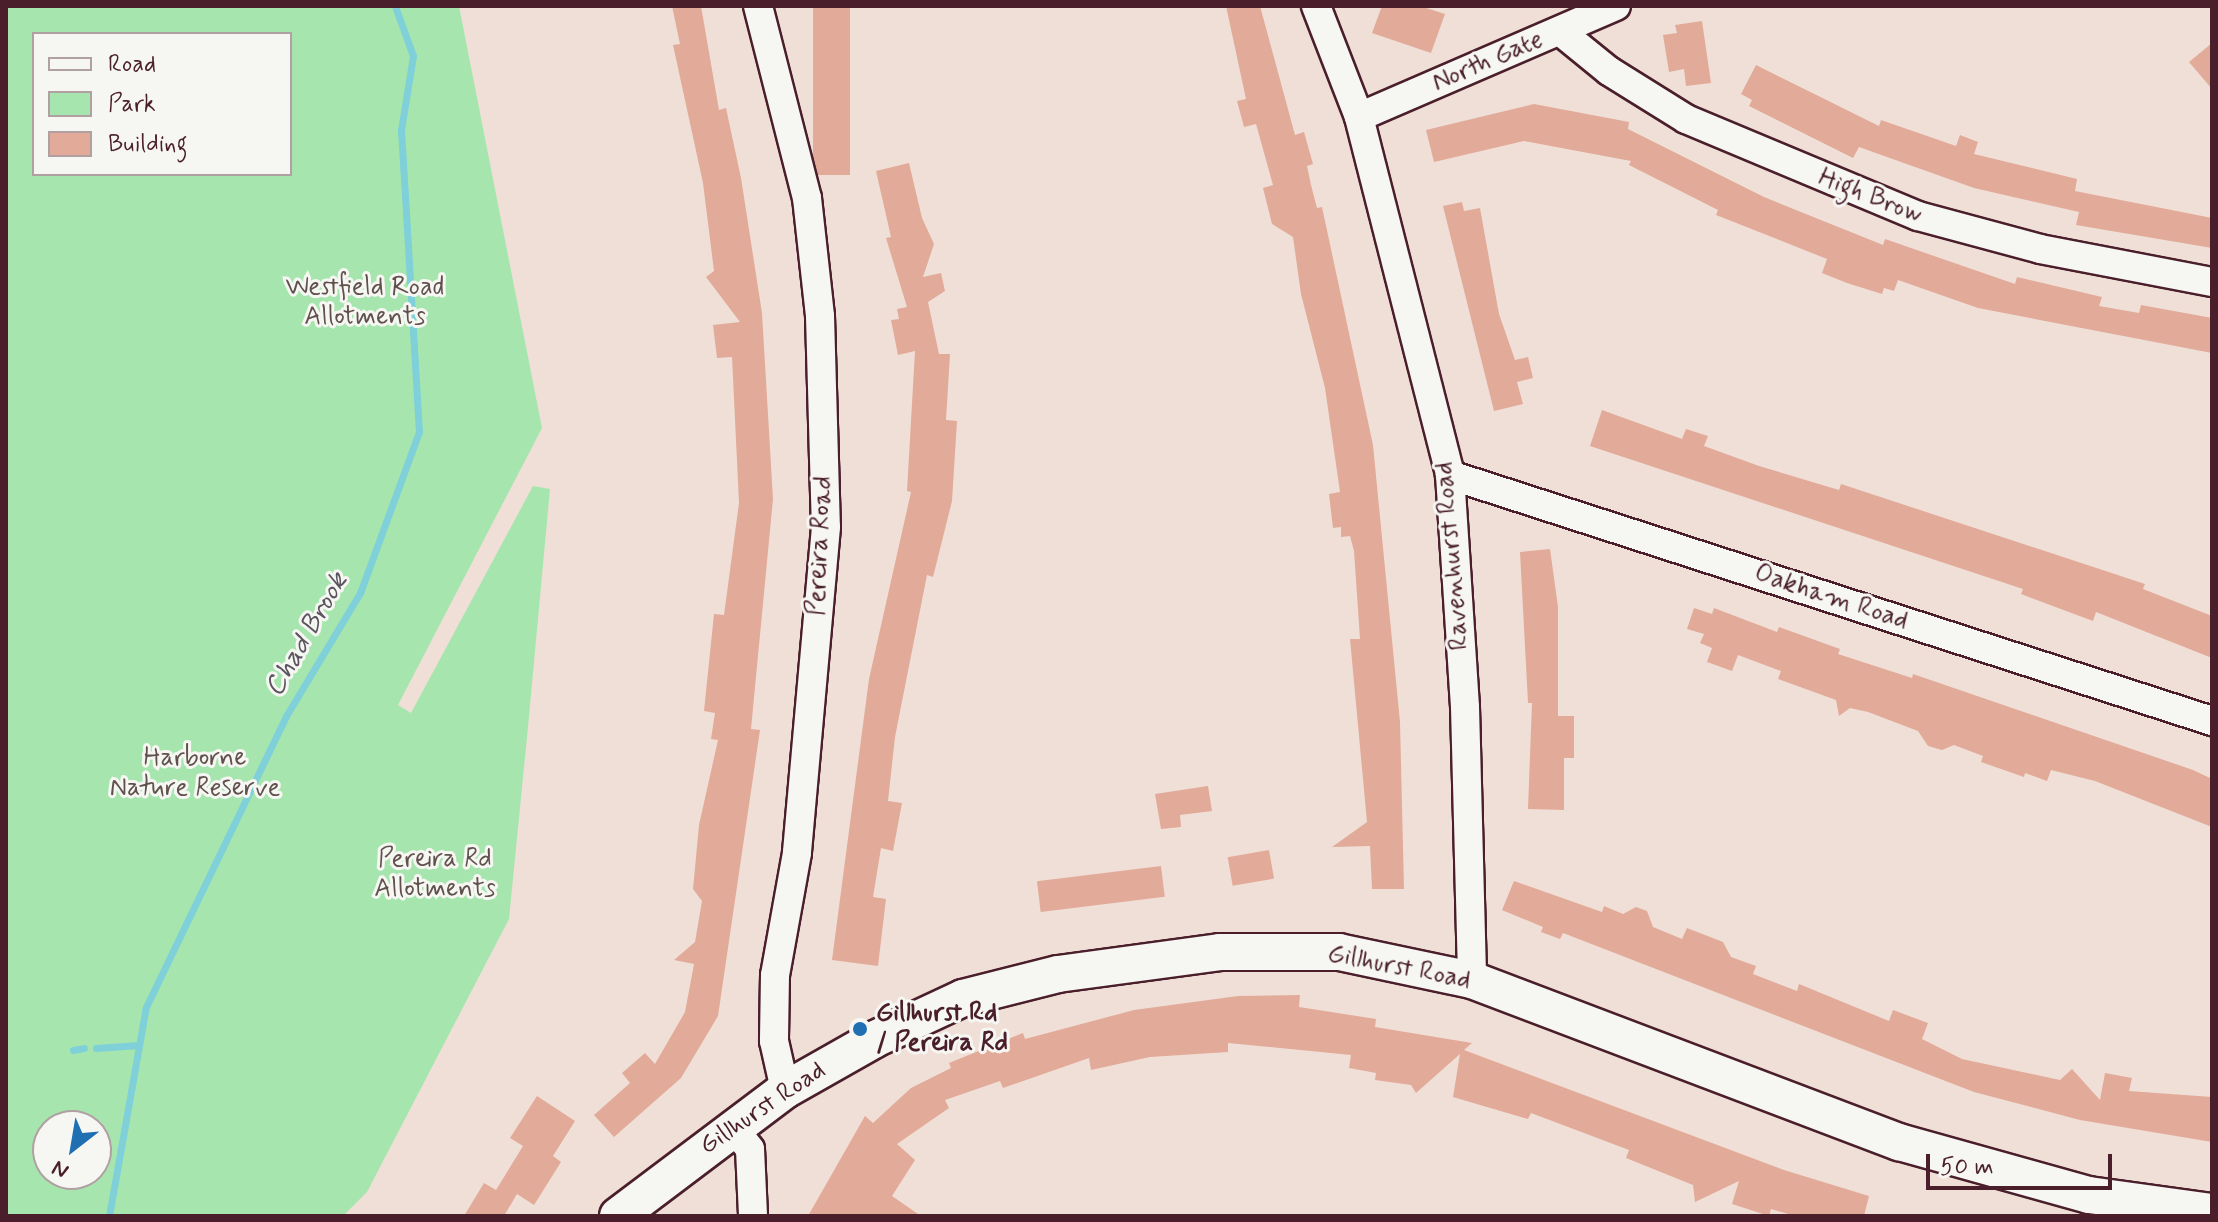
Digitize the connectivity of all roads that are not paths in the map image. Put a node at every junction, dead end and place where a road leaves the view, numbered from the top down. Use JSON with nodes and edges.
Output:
{"nodes":[{"id":1,"x":758,"y":6,"type":"edge"},
{"id":2,"x":1316,"y":6,"type":"edge"},
{"id":3,"x":1616,"y":6,"type":"edge"},
{"id":4,"x":1561,"y":32,"type":"junction"},
{"id":5,"x":1359,"y":117,"type":"junction"},
{"id":6,"x":2212,"y":282,"type":"edge"},
{"id":7,"x":1450,"y":475,"type":"junction"},
{"id":8,"x":2212,"y":721,"type":"edge"},
{"id":9,"x":1472,"y":980,"type":"junction"},
{"id":10,"x":785,"y":1090,"type":"junction"},
{"id":11,"x":732,"y":1126,"type":"junction"},
{"id":12,"x":2212,"y":1212,"type":"edge"},
{"id":13,"x":618,"y":1216,"type":"edge"},
{"id":14,"x":753,"y":1216,"type":"edge"}],
"edges":[{"from":1,"to":10,"type":"street","name":"Pereira Road"},
{"from":2,"to":5,"type":"street","name":"Ravenhurst Road"},
{"from":3,"to":4,"type":"street","name":"North Gate"},
{"from":4,"to":5,"type":"street","name":"North Gate"},
{"from":4,"to":6,"type":"street","name":"High Brow"},
{"from":5,"to":7,"type":"street","name":"Ravenhurst Road"},
{"from":7,"to":8,"type":"street","name":"Oakham Road"},
{"from":7,"to":9,"type":"street","name":"Ravenhurst Road"},
{"from":9,"to":10,"type":"street","name":"Gillhurst Road"},
{"from":9,"to":12,"type":"street","name":"Gillhurst Road"},
{"from":10,"to":11,"type":"street","name":"Gillhurst Road"},
{"from":11,"to":13,"type":"street","name":"Gillhurst Road"},
{"from":11,"to":14,"type":"street"}]}
